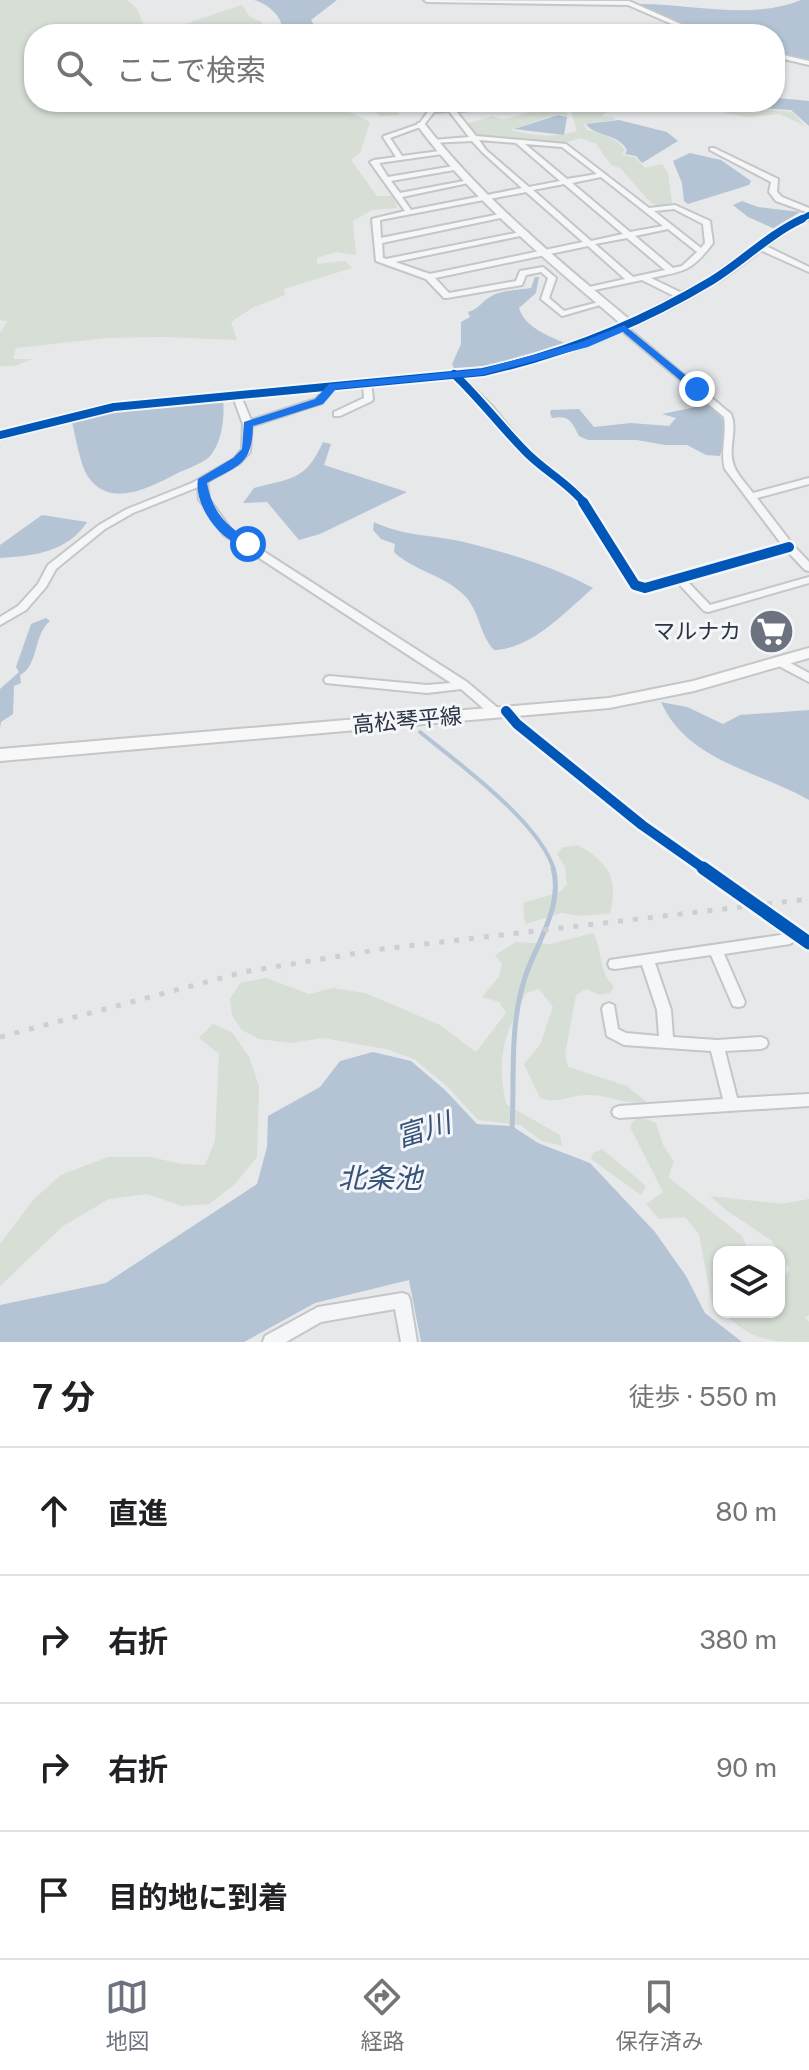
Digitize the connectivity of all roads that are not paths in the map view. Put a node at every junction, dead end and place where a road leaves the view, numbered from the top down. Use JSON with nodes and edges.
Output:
{"nodes":[{"id":1,"x":431,"y":2,"type":"edge"},
{"id":2,"x":677,"y":24,"type":"edge"},
{"id":3,"x":785,"y":57,"type":"edge"},
{"id":4,"x":809,"y":63,"type":"edge"},
{"id":5,"x":431,"y":112,"type":"edge"},
{"id":6,"x":453,"y":112,"type":"edge"},
{"id":7,"x":421,"y":125,"type":"junction"},
{"id":8,"x":473,"y":138,"type":"junction"},
{"id":9,"x":433,"y":142,"type":"junction"},
{"id":10,"x":519,"y":142,"type":"junction"},
{"id":11,"x":712,"y":149,"type":"dead end"},
{"id":12,"x":440,"y":153,"type":"junction"},
{"id":13,"x":400,"y":158,"type":"junction"},
{"id":14,"x":454,"y":168,"type":"junction"},
{"id":15,"x":601,"y":175,"type":"junction"},
{"id":16,"x":386,"y":180,"type":"junction"},
{"id":17,"x":565,"y":181,"type":"junction"},
{"id":18,"x":469,"y":182,"type":"junction"},
{"id":19,"x":527,"y":189,"type":"junction"},
{"id":20,"x":398,"y":196,"type":"junction"},
{"id":21,"x":486,"y":197,"type":"junction"},
{"id":22,"x":647,"y":210,"type":"junction"},
{"id":23,"x":409,"y":212,"type":"junction"},
{"id":24,"x":809,"y":213,"type":"edge"},
{"id":25,"x":505,"y":215,"type":"junction"},
{"id":26,"x":667,"y":227,"type":"junction"},
{"id":27,"x":525,"y":233,"type":"junction"},
{"id":28,"x":629,"y":235,"type":"junction"},
{"id":29,"x":378,"y":241,"type":"junction"},
{"id":30,"x":589,"y":244,"type":"junction"},
{"id":31,"x":761,"y":247,"type":"junction"},
{"id":32,"x":702,"y":252,"type":"junction"},
{"id":33,"x":547,"y":253,"type":"junction"},
{"id":34,"x":387,"y":261,"type":"junction"},
{"id":35,"x":809,"y":270,"type":"edge"},
{"id":36,"x":671,"y":271,"type":"junction"},
{"id":37,"x":429,"y":277,"type":"junction"},
{"id":38,"x":644,"y":277,"type":"junction"},
{"id":39,"x":631,"y":280,"type":"junction"},
{"id":40,"x":588,"y":290,"type":"junction"},
{"id":41,"x":683,"y":297,"type":"junction"},
{"id":42,"x":603,"y":303,"type":"junction"},
{"id":43,"x":627,"y":327,"type":"junction"},
{"id":44,"x":454,"y":374,"type":"junction"},
{"id":45,"x":367,"y":383,"type":"junction"},
{"id":46,"x":332,"y":386,"type":"junction"},
{"id":47,"x":236,"y":394,"type":"junction"},
{"id":48,"x":337,"y":414,"type":"dead end"},
{"id":49,"x":248,"y":424,"type":"junction"},
{"id":50,"x":0,"y":435,"type":"edge"},
{"id":51,"x":202,"y":481,"type":"junction"},
{"id":52,"x":809,"y":481,"type":"edge"},
{"id":53,"x":753,"y":496,"type":"junction"},
{"id":54,"x":789,"y":547,"type":"junction"},
{"id":55,"x":809,"y":568,"type":"edge"},
{"id":56,"x":679,"y":578,"type":"junction"},
{"id":57,"x":809,"y":580,"type":"edge"},
{"id":58,"x":0,"y":622,"type":"edge"},
{"id":59,"x":809,"y":653,"type":"edge"},
{"id":60,"x":779,"y":661,"type":"junction"},
{"id":61,"x":809,"y":678,"type":"edge"},
{"id":62,"x":330,"y":680,"type":"dead end"},
{"id":63,"x":463,"y":685,"type":"junction"},
{"id":64,"x":501,"y":712,"type":"junction"},
{"id":65,"x":0,"y":755,"type":"edge"},
{"id":66,"x":790,"y":939,"type":"dead end"},
{"id":67,"x":809,"y":943,"type":"edge"},
{"id":68,"x":715,"y":949,"type":"junction"},
{"id":69,"x":647,"y":959,"type":"junction"},
{"id":70,"x":615,"y":964,"type":"dead end"},
{"id":71,"x":738,"y":1002,"type":"dead end"},
{"id":72,"x":609,"y":1009,"type":"dead end"},
{"id":73,"x":666,"y":1041,"type":"junction"},
{"id":74,"x":761,"y":1043,"type":"dead end"},
{"id":75,"x":717,"y":1046,"type":"junction"},
{"id":76,"x":809,"y":1100,"type":"edge"},
{"id":77,"x":731,"y":1104,"type":"junction"},
{"id":78,"x":619,"y":1112,"type":"dead end"},
{"id":79,"x":271,"y":1342,"type":"edge"},
{"id":80,"x":409,"y":1342,"type":"edge"}],
"edges":[{"from":1,"to":2,"type":"street"},
{"from":3,"to":4,"type":"street"},
{"from":5,"to":7,"type":"street"},
{"from":6,"to":8,"type":"street"},
{"from":7,"to":9,"type":"street"},
{"from":7,"to":13,"type":"street"},
{"from":8,"to":9,"type":"street"},
{"from":8,"to":10,"type":"street"},
{"from":8,"to":19,"type":"street"},
{"from":9,"to":12,"type":"street"},
{"from":10,"to":15,"type":"street"},
{"from":10,"to":17,"type":"street"},
{"from":11,"to":24,"type":"street"},
{"from":12,"to":13,"type":"street"},
{"from":12,"to":14,"type":"street"},
{"from":13,"to":16,"type":"street"},
{"from":14,"to":16,"type":"street"},
{"from":14,"to":18,"type":"street"},
{"from":15,"to":17,"type":"street"},
{"from":15,"to":22,"type":"street"},
{"from":16,"to":20,"type":"street"},
{"from":17,"to":19,"type":"street"},
{"from":17,"to":28,"type":"street"},
{"from":18,"to":20,"type":"street"},
{"from":18,"to":21,"type":"street"},
{"from":19,"to":21,"type":"street"},
{"from":19,"to":30,"type":"street"},
{"from":20,"to":23,"type":"street"},
{"from":21,"to":23,"type":"street"},
{"from":21,"to":25,"type":"street"},
{"from":22,"to":26,"type":"street"},
{"from":22,"to":32,"type":"street"},
{"from":23,"to":29,"type":"street"},
{"from":24,"to":31,"type":"street"},
{"from":25,"to":27,"type":"street"},
{"from":25,"to":29,"type":"street"},
{"from":26,"to":28,"type":"street"},
{"from":26,"to":32,"type":"street"},
{"from":27,"to":33,"type":"street"},
{"from":27,"to":34,"type":"street"},
{"from":28,"to":30,"type":"street"},
{"from":28,"to":36,"type":"street"},
{"from":29,"to":34,"type":"street"},
{"from":30,"to":33,"type":"street"},
{"from":30,"to":39,"type":"street"},
{"from":31,"to":35,"type":"street"},
{"from":31,"to":41,"type":"street"},
{"from":32,"to":36,"type":"street"},
{"from":33,"to":37,"type":"street"},
{"from":33,"to":40,"type":"street"},
{"from":34,"to":37,"type":"street"},
{"from":36,"to":38,"type":"street"},
{"from":37,"to":42,"type":"street"},
{"from":38,"to":39,"type":"street"},
{"from":38,"to":41,"type":"street"},
{"from":39,"to":40,"type":"street"},
{"from":40,"to":42,"type":"street"},
{"from":41,"to":43,"type":"street"},
{"from":42,"to":43,"type":"street"},
{"from":43,"to":44,"type":"street"},
{"from":43,"to":53,"type":"street"},
{"from":44,"to":45,"type":"street"},
{"from":44,"to":56,"type":"street"},
{"from":45,"to":46,"type":"street"},
{"from":45,"to":48,"type":"street"},
{"from":46,"to":47,"type":"street"},
{"from":46,"to":49,"type":"street"},
{"from":47,"to":49,"type":"street"},
{"from":47,"to":50,"type":"street"},
{"from":49,"to":51,"type":"street"},
{"from":51,"to":58,"type":"street"},
{"from":51,"to":63,"type":"street"},
{"from":52,"to":53,"type":"street"},
{"from":53,"to":54,"type":"street"},
{"from":54,"to":55,"type":"street"},
{"from":54,"to":56,"type":"street"},
{"from":56,"to":57,"type":"street"},
{"from":59,"to":60,"type":"main road","name":"高松琴平線"},
{"from":60,"to":61,"type":"street"},
{"from":60,"to":64,"type":"main road","name":"高松琴平線"},
{"from":62,"to":63,"type":"street"},
{"from":63,"to":64,"type":"street"},
{"from":64,"to":65,"type":"main road","name":"高松琴平線"},
{"from":64,"to":67,"type":"street"},
{"from":66,"to":68,"type":"street"},
{"from":68,"to":69,"type":"street"},
{"from":68,"to":71,"type":"street"},
{"from":69,"to":70,"type":"street"},
{"from":69,"to":73,"type":"street"},
{"from":72,"to":73,"type":"street"},
{"from":73,"to":75,"type":"street"},
{"from":74,"to":75,"type":"street"},
{"from":75,"to":77,"type":"street"},
{"from":76,"to":77,"type":"street"},
{"from":77,"to":78,"type":"street"},
{"from":79,"to":80,"type":"street"}]}
